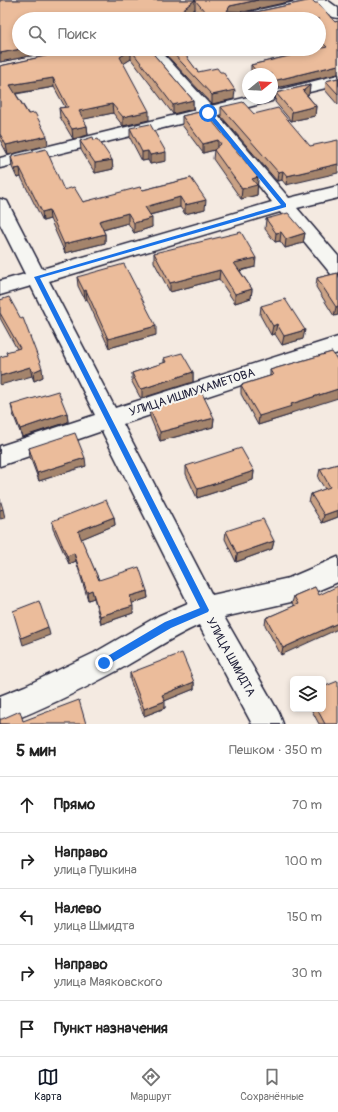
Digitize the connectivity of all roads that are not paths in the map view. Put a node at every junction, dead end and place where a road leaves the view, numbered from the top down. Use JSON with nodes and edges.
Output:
{"nodes":[{"id":1,"x":318,"y":1,"type":"edge"},
{"id":2,"x":267,"y":12,"type":"edge"},
{"id":3,"x":338,"y":14,"type":"edge"},
{"id":4,"x":157,"y":56,"type":"edge"},
{"id":5,"x":338,"y":80,"type":"edge"},
{"id":6,"x":278,"y":95,"type":"edge"},
{"id":7,"x":243,"y":104,"type":"edge"},
{"id":8,"x":208,"y":113,"type":"junction"},
{"id":9,"x":0,"y":163,"type":"edge"},
{"id":10,"x":338,"y":192,"type":"edge"},
{"id":11,"x":0,"y":205,"type":"edge"},
{"id":12,"x":284,"y":205,"type":"junction"},
{"id":13,"x":338,"y":269,"type":"edge"},
{"id":14,"x":37,"y":277,"type":"junction"},
{"id":15,"x":0,"y":288,"type":"edge"},
{"id":16,"x":338,"y":345,"type":"edge"},
{"id":17,"x":109,"y":419,"type":"junction"},
{"id":18,"x":0,"y":456,"type":"edge"},
{"id":19,"x":338,"y":569,"type":"edge"},
{"id":20,"x":205,"y":610,"type":"junction"},
{"id":21,"x":0,"y":711,"type":"edge"},
{"id":22,"x":268,"y":724,"type":"edge"}],
"edges":[{"from":1,"to":2,"type":"street"},
{"from":1,"to":3,"type":"street"},
{"from":4,"to":8,"type":"street"},
{"from":5,"to":6,"type":"street"},
{"from":7,"to":8,"type":"street"},
{"from":8,"to":9,"type":"street"},
{"from":8,"to":12,"type":"street"},
{"from":10,"to":12,"type":"street"},
{"from":11,"to":14,"type":"street","name":"УЛИЦА ШМИДТА"},
{"from":12,"to":13,"type":"street"},
{"from":12,"to":14,"type":"street"},
{"from":14,"to":15,"type":"street"},
{"from":14,"to":17,"type":"street","name":"УЛИЦА ШМИДТА"},
{"from":16,"to":17,"type":"street","name":"УЛИЦА ИШМУХАМЕТОВА"},
{"from":17,"to":18,"type":"street","name":"УЛИЦА ИШМУХАМЕТОВА"},
{"from":17,"to":20,"type":"street","name":"УЛИЦА ШМИДТА"},
{"from":19,"to":20,"type":"street"},
{"from":20,"to":21,"type":"street"},
{"from":20,"to":22,"type":"street","name":"УЛИЦА ШМИДТА"}]}
